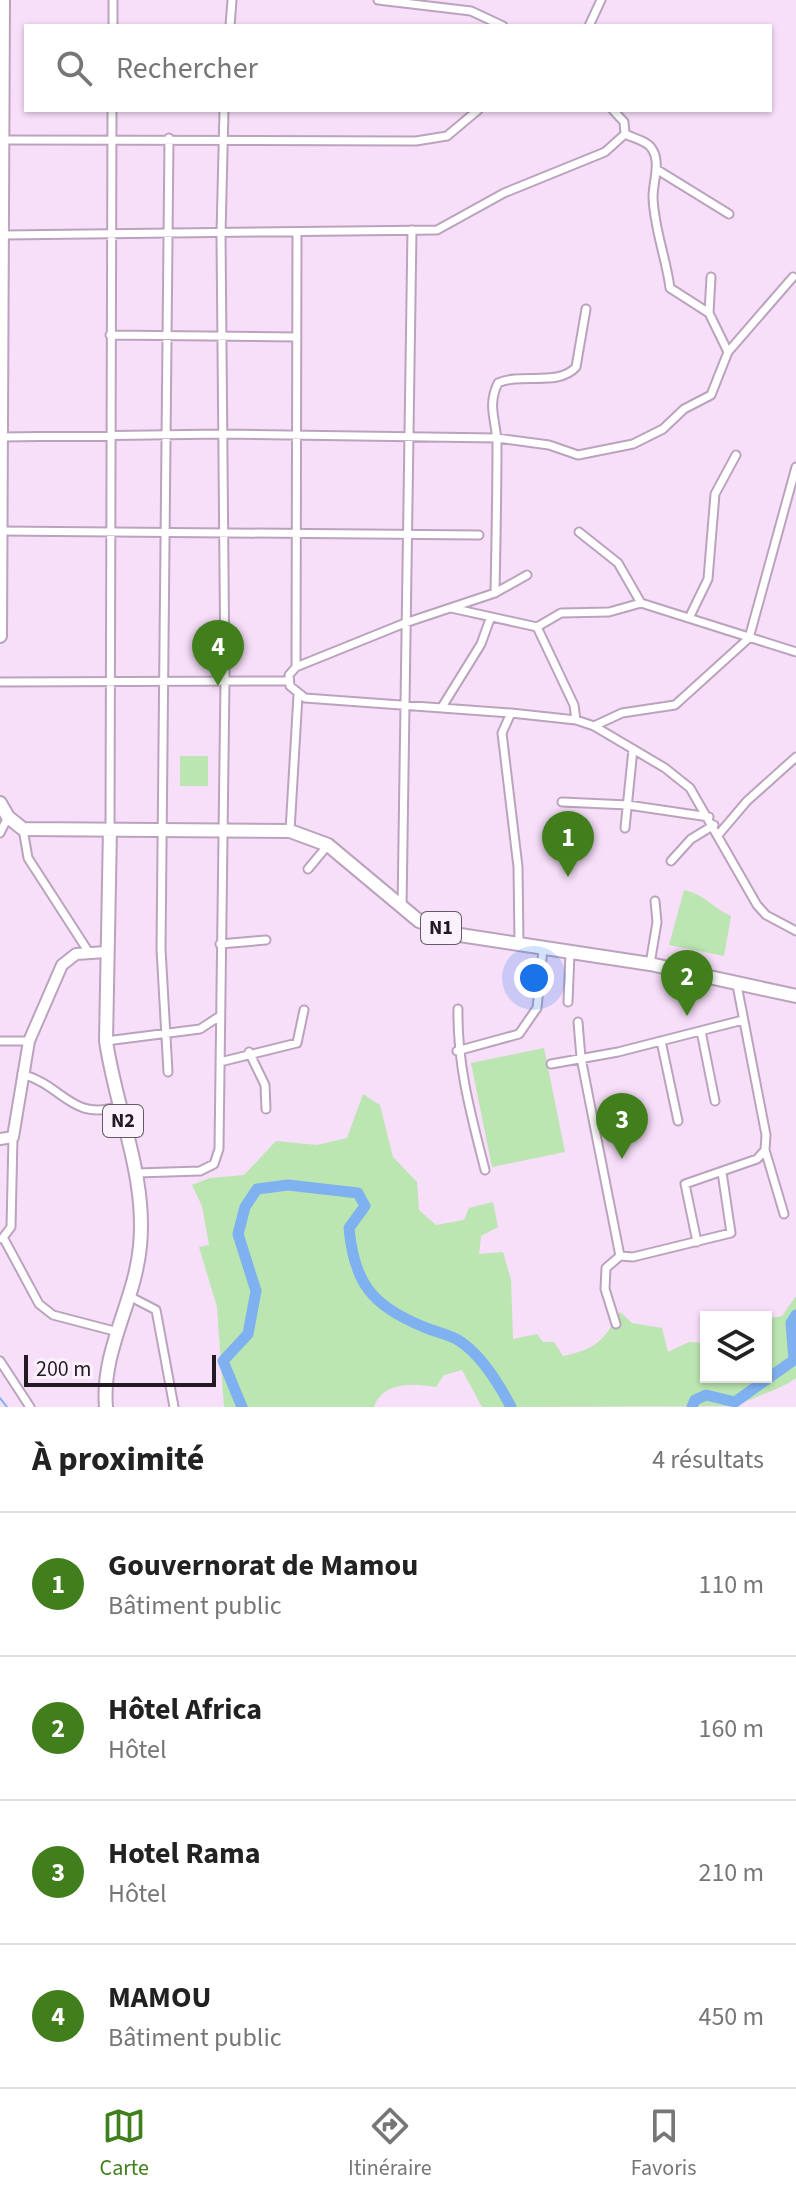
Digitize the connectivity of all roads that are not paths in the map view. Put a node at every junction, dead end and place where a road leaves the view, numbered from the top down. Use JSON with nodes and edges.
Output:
{"nodes":[{"id":1,"x":3,"y":0,"type":"edge"},
{"id":2,"x":113,"y":0,"type":"edge"},
{"id":3,"x":232,"y":0,"type":"edge"},
{"id":4,"x":378,"y":0,"type":"edge"},
{"id":5,"x":601,"y":0,"type":"edge"},
{"id":6,"x":2,"y":23,"type":"edge"},
{"id":7,"x":113,"y":24,"type":"edge"},
{"id":8,"x":230,"y":24,"type":"edge"},
{"id":9,"x":499,"y":24,"type":"edge"},
{"id":10,"x":590,"y":24,"type":"edge"},
{"id":11,"x":112,"y":112,"type":"edge"},
{"id":12,"x":224,"y":112,"type":"edge"},
{"id":13,"x":476,"y":112,"type":"edge"},
{"id":14,"x":615,"y":112,"type":"edge"},
{"id":15,"x":625,"y":134,"type":"junction"},
{"id":16,"x":169,"y":138,"type":"junction"},
{"id":17,"x":222,"y":138,"type":"junction"},
{"id":18,"x":112,"y":139,"type":"junction"},
{"id":19,"x":5,"y":140,"type":"junction"},
{"id":20,"x":656,"y":169,"type":"junction"},
{"id":21,"x":729,"y":214,"type":"dead end"},
{"id":22,"x":412,"y":230,"type":"junction"},
{"id":23,"x":297,"y":232,"type":"junction"},
{"id":24,"x":221,"y":234,"type":"junction"},
{"id":25,"x":4,"y":235,"type":"junction"},
{"id":26,"x":167,"y":235,"type":"junction"},
{"id":27,"x":111,"y":236,"type":"junction"},
{"id":28,"x":711,"y":277,"type":"dead end"},
{"id":29,"x":793,"y":277,"type":"dead end"},
{"id":30,"x":2,"y":286,"type":"edge"},
{"id":31,"x":586,"y":309,"type":"dead end"},
{"id":32,"x":709,"y":313,"type":"junction"},
{"id":33,"x":110,"y":335,"type":"junction"},
{"id":34,"x":166,"y":336,"type":"junction"},
{"id":35,"x":223,"y":336,"type":"junction"},
{"id":36,"x":297,"y":337,"type":"junction"},
{"id":37,"x":728,"y":352,"type":"junction"},
{"id":38,"x":223,"y":434,"type":"junction"},
{"id":39,"x":167,"y":435,"type":"junction"},
{"id":40,"x":111,"y":436,"type":"junction"},
{"id":41,"x":297,"y":436,"type":"junction"},
{"id":42,"x":2,"y":437,"type":"junction"},
{"id":43,"x":407,"y":437,"type":"junction"},
{"id":44,"x":497,"y":438,"type":"junction"},
{"id":45,"x":736,"y":455,"type":"dead end"},
{"id":46,"x":796,"y":467,"type":"edge"},
{"id":47,"x":0,"y":531,"type":"edge"},
{"id":48,"x":579,"y":532,"type":"dead end"},
{"id":49,"x":111,"y":534,"type":"junction"},
{"id":50,"x":223,"y":534,"type":"junction"},
{"id":51,"x":296,"y":534,"type":"junction"},
{"id":52,"x":167,"y":535,"type":"junction"},
{"id":53,"x":406,"y":535,"type":"junction"},
{"id":54,"x":479,"y":535,"type":"dead end"},
{"id":55,"x":527,"y":575,"type":"dead end"},
{"id":56,"x":495,"y":593,"type":"junction"},
{"id":57,"x":641,"y":603,"type":"junction"},
{"id":58,"x":451,"y":608,"type":"junction"},
{"id":59,"x":690,"y":616,"type":"junction"},
{"id":60,"x":490,"y":619,"type":"junction"},
{"id":61,"x":405,"y":623,"type":"junction"},
{"id":62,"x":537,"y":627,"type":"junction"},
{"id":63,"x":0,"y":636,"type":"edge"},
{"id":64,"x":749,"y":638,"type":"junction"},
{"id":65,"x":796,"y":652,"type":"edge"},
{"id":66,"x":296,"y":667,"type":"junction"},
{"id":67,"x":110,"y":681,"type":"junction"},
{"id":68,"x":165,"y":681,"type":"junction"},
{"id":69,"x":225,"y":681,"type":"junction"},
{"id":70,"x":289,"y":681,"type":"junction"},
{"id":71,"x":0,"y":682,"type":"edge"},
{"id":72,"x":298,"y":695,"type":"junction"},
{"id":73,"x":405,"y":705,"type":"junction"},
{"id":74,"x":442,"y":707,"type":"junction"},
{"id":75,"x":511,"y":713,"type":"junction"},
{"id":76,"x":576,"y":720,"type":"junction"},
{"id":77,"x":594,"y":726,"type":"junction"},
{"id":78,"x":633,"y":749,"type":"junction"},
{"id":79,"x":796,"y":757,"type":"edge"},
{"id":80,"x":562,"y":802,"type":"dead end"},
{"id":81,"x":0,"y":803,"type":"edge"},
{"id":82,"x":628,"y":805,"type":"junction"},
{"id":83,"x":8,"y":817,"type":"junction"},
{"id":84,"x":709,"y":817,"type":"junction"},
{"id":85,"x":714,"y":825,"type":"junction"},
{"id":86,"x":625,"y":828,"type":"dead end"},
{"id":87,"x":23,"y":829,"type":"junction"},
{"id":88,"x":110,"y":829,"type":"junction"},
{"id":89,"x":164,"y":830,"type":"junction"},
{"id":90,"x":221,"y":831,"type":"junction"},
{"id":91,"x":290,"y":831,"type":"junction"},
{"id":92,"x":0,"y":833,"type":"edge"},
{"id":93,"x":719,"y":834,"type":"junction"},
{"id":94,"x":328,"y":845,"type":"junction"},
{"id":95,"x":671,"y":861,"type":"dead end"},
{"id":96,"x":308,"y":869,"type":"dead end"},
{"id":97,"x":655,"y":901,"type":"dead end"},
{"id":98,"x":402,"y":908,"type":"junction"},
{"id":99,"x":796,"y":931,"type":"edge"},
{"id":100,"x":266,"y":940,"type":"dead end"},
{"id":101,"x":220,"y":944,"type":"junction"},
{"id":102,"x":519,"y":944,"type":"junction"},
{"id":103,"x":543,"y":949,"type":"junction"},
{"id":104,"x":88,"y":951,"type":"junction"},
{"id":105,"x":106,"y":952,"type":"junction"},
{"id":106,"x":570,"y":953,"type":"junction"},
{"id":107,"x":650,"y":964,"type":"junction"},
{"id":108,"x":737,"y":985,"type":"junction"},
{"id":109,"x":796,"y":996,"type":"edge"},
{"id":110,"x":568,"y":1002,"type":"dead end"},
{"id":111,"x":458,"y":1009,"type":"dead end"},
{"id":112,"x":304,"y":1010,"type":"dead end"},
{"id":113,"x":220,"y":1016,"type":"junction"},
{"id":114,"x":743,"y":1020,"type":"junction"},
{"id":115,"x":578,"y":1022,"type":"dead end"},
{"id":116,"x":701,"y":1031,"type":"junction"},
{"id":117,"x":163,"y":1035,"type":"junction"},
{"id":118,"x":0,"y":1041,"type":"edge"},
{"id":119,"x":29,"y":1041,"type":"junction"},
{"id":120,"x":106,"y":1041,"type":"junction"},
{"id":121,"x":661,"y":1041,"type":"junction"},
{"id":122,"x":457,"y":1051,"type":"junction"},
{"id":123,"x":249,"y":1052,"type":"junction"},
{"id":124,"x":581,"y":1058,"type":"junction"},
{"id":125,"x":220,"y":1062,"type":"junction"},
{"id":126,"x":551,"y":1064,"type":"dead end"},
{"id":127,"x":168,"y":1072,"type":"dead end"},
{"id":128,"x":22,"y":1074,"type":"junction"},
{"id":129,"x":715,"y":1101,"type":"dead end"},
{"id":130,"x":119,"y":1106,"type":"junction"},
{"id":131,"x":266,"y":1109,"type":"dead end"},
{"id":132,"x":678,"y":1121,"type":"dead end"},
{"id":133,"x":13,"y":1137,"type":"junction"},
{"id":134,"x":0,"y":1139,"type":"edge"},
{"id":135,"x":765,"y":1150,"type":"junction"},
{"id":136,"x":485,"y":1170,"type":"dead end"},
{"id":137,"x":722,"y":1172,"type":"junction"},
{"id":138,"x":137,"y":1173,"type":"junction"},
{"id":139,"x":784,"y":1214,"type":"dead end"},
{"id":140,"x":2,"y":1239,"type":"edge"},
{"id":141,"x":697,"y":1242,"type":"junction"},
{"id":142,"x":620,"y":1256,"type":"junction"},
{"id":143,"x":129,"y":1296,"type":"junction"},
{"id":144,"x":616,"y":1324,"type":"dead end"},
{"id":145,"x":118,"y":1332,"type":"junction"},
{"id":146,"x":0,"y":1361,"type":"edge"},
{"id":147,"x":8,"y":1373,"type":"junction"},
{"id":148,"x":0,"y":1380,"type":"edge"},
{"id":149,"x":30,"y":1407,"type":"edge"},
{"id":150,"x":106,"y":1407,"type":"edge"},
{"id":151,"x":174,"y":1407,"type":"edge"}],
"edges":[{"from":1,"to":6,"type":"highway"},
{"from":2,"to":7,"type":"street"},
{"from":3,"to":8,"type":"street"},
{"from":4,"to":9,"type":"street"},
{"from":5,"to":10,"type":"street"},
{"from":6,"to":19,"type":"highway"},
{"from":11,"to":18,"type":"street"},
{"from":12,"to":17,"type":"street"},
{"from":13,"to":17,"type":"street"},
{"from":14,"to":15,"type":"street"},
{"from":15,"to":20,"type":"street"},
{"from":15,"to":22,"type":"street"},
{"from":16,"to":17,"type":"street"},
{"from":16,"to":18,"type":"street"},
{"from":16,"to":26,"type":"street"},
{"from":17,"to":24,"type":"street"},
{"from":18,"to":19,"type":"street"},
{"from":18,"to":27,"type":"street"},
{"from":19,"to":25,"type":"highway"},
{"from":20,"to":21,"type":"street"},
{"from":20,"to":32,"type":"street"},
{"from":22,"to":23,"type":"street"},
{"from":22,"to":43,"type":"street"},
{"from":23,"to":24,"type":"street"},
{"from":23,"to":36,"type":"street"},
{"from":24,"to":26,"type":"street"},
{"from":24,"to":35,"type":"street"},
{"from":25,"to":27,"type":"street"},
{"from":25,"to":30,"type":"highway"},
{"from":26,"to":27,"type":"street"},
{"from":26,"to":34,"type":"street"},
{"from":27,"to":33,"type":"street"},
{"from":28,"to":32,"type":"street"},
{"from":29,"to":37,"type":"street"},
{"from":30,"to":42,"type":"highway"},
{"from":31,"to":44,"type":"street"},
{"from":32,"to":37,"type":"street"},
{"from":33,"to":34,"type":"street"},
{"from":33,"to":40,"type":"street"},
{"from":34,"to":35,"type":"street"},
{"from":34,"to":39,"type":"street"},
{"from":35,"to":36,"type":"street"},
{"from":35,"to":38,"type":"street"},
{"from":36,"to":41,"type":"street"},
{"from":37,"to":44,"type":"street"},
{"from":38,"to":39,"type":"street"},
{"from":38,"to":41,"type":"street"},
{"from":38,"to":50,"type":"street"},
{"from":39,"to":40,"type":"street"},
{"from":39,"to":52,"type":"street"},
{"from":40,"to":42,"type":"street"},
{"from":40,"to":49,"type":"street"},
{"from":41,"to":43,"type":"street"},
{"from":41,"to":51,"type":"street"},
{"from":42,"to":47,"type":"highway"},
{"from":43,"to":44,"type":"street"},
{"from":43,"to":53,"type":"street"},
{"from":44,"to":56,"type":"street"},
{"from":45,"to":59,"type":"street"},
{"from":46,"to":64,"type":"street"},
{"from":47,"to":49,"type":"street"},
{"from":47,"to":63,"type":"highway"},
{"from":48,"to":57,"type":"street"},
{"from":49,"to":52,"type":"street"},
{"from":49,"to":67,"type":"street"},
{"from":50,"to":51,"type":"street"},
{"from":50,"to":52,"type":"street"},
{"from":50,"to":69,"type":"street"},
{"from":51,"to":53,"type":"street"},
{"from":51,"to":66,"type":"street"},
{"from":52,"to":68,"type":"street"},
{"from":53,"to":54,"type":"street"},
{"from":53,"to":61,"type":"street"},
{"from":55,"to":56,"type":"street"},
{"from":56,"to":58,"type":"street"},
{"from":57,"to":59,"type":"street"},
{"from":57,"to":62,"type":"street"},
{"from":58,"to":60,"type":"street"},
{"from":58,"to":61,"type":"street"},
{"from":59,"to":64,"type":"street"},
{"from":60,"to":62,"type":"street"},
{"from":60,"to":74,"type":"street"},
{"from":61,"to":66,"type":"street"},
{"from":61,"to":73,"type":"street"},
{"from":62,"to":76,"type":"street"},
{"from":64,"to":65,"type":"street"},
{"from":64,"to":77,"type":"street"},
{"from":66,"to":70,"type":"street"},
{"from":67,"to":68,"type":"street"},
{"from":67,"to":71,"type":"street"},
{"from":67,"to":88,"type":"street"},
{"from":68,"to":69,"type":"street"},
{"from":68,"to":89,"type":"street"},
{"from":69,"to":70,"type":"street"},
{"from":69,"to":90,"type":"street"},
{"from":70,"to":72,"type":"street"},
{"from":72,"to":73,"type":"street"},
{"from":72,"to":91,"type":"street"},
{"from":73,"to":74,"type":"street"},
{"from":73,"to":98,"type":"street"},
{"from":74,"to":75,"type":"street"},
{"from":75,"to":76,"type":"street"},
{"from":75,"to":102,"type":"street"},
{"from":76,"to":77,"type":"street"},
{"from":77,"to":78,"type":"street"},
{"from":78,"to":82,"type":"street"},
{"from":78,"to":84,"type":"street"},
{"from":79,"to":93,"type":"street"},
{"from":80,"to":82,"type":"street"},
{"from":81,"to":83,"type":"highway"},
{"from":82,"to":84,"type":"street"},
{"from":82,"to":86,"type":"street"},
{"from":83,"to":87,"type":"highway"},
{"from":83,"to":92,"type":"street"},
{"from":84,"to":85,"type":"street"},
{"from":85,"to":93,"type":"street"},
{"from":85,"to":95,"type":"street"},
{"from":87,"to":88,"type":"highway","number":"N1"},
{"from":87,"to":104,"type":"street"},
{"from":88,"to":89,"type":"highway","number":"N1"},
{"from":88,"to":105,"type":"highway","number":"N2"},
{"from":89,"to":90,"type":"highway","number":"N1"},
{"from":89,"to":117,"type":"street"},
{"from":90,"to":91,"type":"highway","number":"N1"},
{"from":90,"to":101,"type":"street"},
{"from":91,"to":94,"type":"highway","number":"N1"},
{"from":93,"to":99,"type":"street"},
{"from":94,"to":96,"type":"street"},
{"from":94,"to":98,"type":"highway","number":"N1"},
{"from":97,"to":107,"type":"street"},
{"from":98,"to":102,"type":"highway","number":"N1"},
{"from":100,"to":101,"type":"street"},
{"from":101,"to":113,"type":"street"},
{"from":102,"to":103,"type":"highway","number":"N1"},
{"from":103,"to":106,"type":"highway","number":"N1"},
{"from":103,"to":122,"type":"street"},
{"from":104,"to":105,"type":"street"},
{"from":104,"to":119,"type":"street"},
{"from":105,"to":120,"type":"highway","number":"N2"},
{"from":106,"to":107,"type":"highway","number":"N1"},
{"from":106,"to":110,"type":"street"},
{"from":107,"to":108,"type":"highway","number":"N1"},
{"from":108,"to":109,"type":"highway","number":"N1"},
{"from":108,"to":114,"type":"street"},
{"from":111,"to":122,"type":"street"},
{"from":112,"to":123,"type":"street"},
{"from":113,"to":117,"type":"street"},
{"from":113,"to":125,"type":"street"},
{"from":114,"to":116,"type":"street"},
{"from":114,"to":135,"type":"street"},
{"from":115,"to":124,"type":"street"},
{"from":116,"to":121,"type":"street"},
{"from":116,"to":129,"type":"street"},
{"from":117,"to":120,"type":"street"},
{"from":117,"to":127,"type":"street"},
{"from":118,"to":119,"type":"street"},
{"from":119,"to":128,"type":"street"},
{"from":120,"to":130,"type":"highway","number":"N2"},
{"from":121,"to":124,"type":"street"},
{"from":121,"to":132,"type":"street"},
{"from":122,"to":136,"type":"street"},
{"from":123,"to":125,"type":"street"},
{"from":123,"to":131,"type":"street"},
{"from":124,"to":126,"type":"street"},
{"from":124,"to":142,"type":"street"},
{"from":125,"to":138,"type":"street"},
{"from":128,"to":130,"type":"street"},
{"from":128,"to":133,"type":"street"},
{"from":130,"to":138,"type":"highway","number":"N2"},
{"from":133,"to":134,"type":"street"},
{"from":133,"to":140,"type":"street"},
{"from":135,"to":137,"type":"street"},
{"from":135,"to":139,"type":"street"},
{"from":137,"to":141,"type":"street"},
{"from":137,"to":141,"type":"street"},
{"from":138,"to":143,"type":"highway","number":"N2"},
{"from":140,"to":145,"type":"street"},
{"from":141,"to":142,"type":"street"},
{"from":142,"to":144,"type":"street"},
{"from":143,"to":145,"type":"highway","number":"N2"},
{"from":143,"to":151,"type":"street"},
{"from":145,"to":150,"type":"highway","number":"N2"},
{"from":146,"to":147,"type":"street"},
{"from":147,"to":148,"type":"street"},
{"from":147,"to":149,"type":"street"}]}
